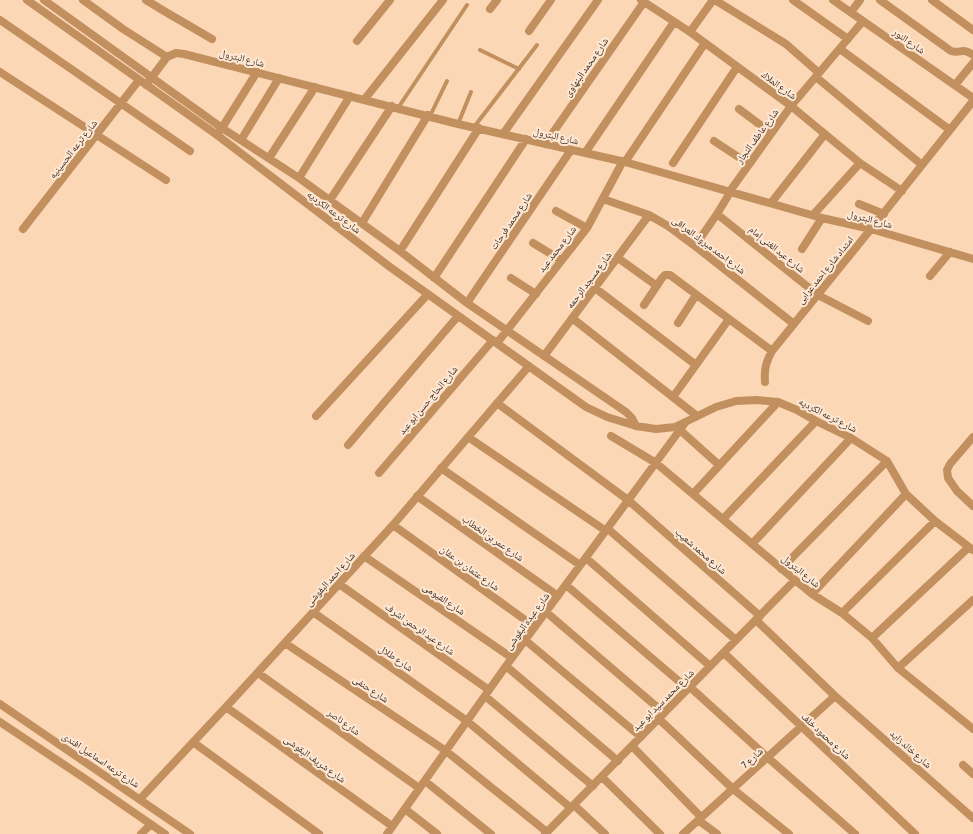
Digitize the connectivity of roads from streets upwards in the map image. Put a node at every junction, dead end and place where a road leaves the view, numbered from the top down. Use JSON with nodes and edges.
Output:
{"nodes":[{"id":1,"x":27,"y":0,"type":"edge"},
{"id":2,"x":44,"y":0,"type":"edge"},
{"id":3,"x":83,"y":0,"type":"edge"},
{"id":4,"x":146,"y":0,"type":"edge"},
{"id":5,"x":390,"y":0,"type":"edge"},
{"id":6,"x":442,"y":0,"type":"edge"},
{"id":7,"x":497,"y":0,"type":"edge"},
{"id":8,"x":551,"y":0,"type":"edge"},
{"id":9,"x":598,"y":0,"type":"edge"},
{"id":10,"x":714,"y":0,"type":"edge"},
{"id":11,"x":794,"y":0,"type":"edge"},
{"id":12,"x":833,"y":0,"type":"edge"},
{"id":13,"x":860,"y":0,"type":"edge"},
{"id":14,"x":880,"y":0,"type":"edge"},
{"id":15,"x":932,"y":0,"type":"edge"},
{"id":16,"x":642,"y":1,"type":"edge"},
{"id":17,"x":490,"y":9,"type":"dead end"},
{"id":18,"x":850,"y":12,"type":"junction"},
{"id":19,"x":0,"y":20,"type":"edge"},
{"id":20,"x":863,"y":21,"type":"junction"},
{"id":21,"x":674,"y":22,"type":"junction"},
{"id":22,"x":973,"y":30,"type":"edge"},
{"id":23,"x":529,"y":32,"type":"dead end"},
{"id":24,"x":690,"y":32,"type":"junction"},
{"id":25,"x":212,"y":39,"type":"dead end"},
{"id":26,"x":848,"y":39,"type":"junction"},
{"id":27,"x":357,"y":41,"type":"dead end"},
{"id":28,"x":705,"y":43,"type":"junction"},
{"id":29,"x":840,"y":49,"type":"junction"},
{"id":30,"x":973,"y":55,"type":"edge"},
{"id":31,"x":167,"y":57,"type":"junction"},
{"id":32,"x":973,"y":63,"type":"edge"},
{"id":33,"x":737,"y":67,"type":"junction"},
{"id":34,"x":0,"y":72,"type":"edge"},
{"id":35,"x":257,"y":72,"type":"junction"},
{"id":36,"x":817,"y":75,"type":"junction"},
{"id":37,"x":152,"y":77,"type":"junction"},
{"id":38,"x":279,"y":78,"type":"junction"},
{"id":39,"x":143,"y":83,"type":"junction"},
{"id":40,"x":955,"y":85,"type":"junction"},
{"id":41,"x":315,"y":88,"type":"junction"},
{"id":42,"x":350,"y":96,"type":"junction"},
{"id":43,"x":364,"y":100,"type":"junction"},
{"id":44,"x":973,"y":100,"type":"edge"},
{"id":45,"x":121,"y":103,"type":"junction"},
{"id":46,"x":792,"y":106,"type":"junction"},
{"id":47,"x":395,"y":107,"type":"junction"},
{"id":48,"x":739,"y":109,"type":"dead end"},
{"id":49,"x":429,"y":116,"type":"junction"},
{"id":50,"x":476,"y":128,"type":"junction"},
{"id":51,"x":950,"y":130,"type":"junction"},
{"id":52,"x":220,"y":131,"type":"junction"},
{"id":53,"x":772,"y":133,"type":"junction"},
{"id":54,"x":503,"y":134,"type":"junction"},
{"id":55,"x":826,"y":134,"type":"junction"},
{"id":56,"x":96,"y":135,"type":"junction"},
{"id":57,"x":526,"y":139,"type":"junction"},
{"id":58,"x":240,"y":140,"type":"junction"},
{"id":59,"x":714,"y":140,"type":"dead end"},
{"id":60,"x":545,"y":144,"type":"junction"},
{"id":61,"x":571,"y":150,"type":"junction"},
{"id":62,"x":190,"y":151,"type":"dead end"},
{"id":63,"x":585,"y":153,"type":"junction"},
{"id":64,"x":269,"y":158,"type":"junction"},
{"id":65,"x":624,"y":162,"type":"junction"},
{"id":66,"x":860,"y":163,"type":"junction"},
{"id":67,"x":673,"y":164,"type":"dead end"},
{"id":68,"x":749,"y":164,"type":"junction"},
{"id":69,"x":922,"y":165,"type":"junction"},
{"id":70,"x":299,"y":178,"type":"junction"},
{"id":71,"x":166,"y":180,"type":"dead end"},
{"id":72,"x":730,"y":191,"type":"junction"},
{"id":73,"x":902,"y":191,"type":"junction"},
{"id":74,"x":603,"y":199,"type":"junction"},
{"id":75,"x":330,"y":200,"type":"junction"},
{"id":76,"x":771,"y":203,"type":"junction"},
{"id":77,"x":859,"y":204,"type":"dead end"},
{"id":78,"x":556,"y":211,"type":"dead end"},
{"id":79,"x":717,"y":214,"type":"junction"},
{"id":80,"x":884,"y":214,"type":"junction"},
{"id":81,"x":650,"y":215,"type":"junction"},
{"id":82,"x":813,"y":215,"type":"junction"},
{"id":83,"x":822,"y":218,"type":"junction"},
{"id":84,"x":362,"y":224,"type":"junction"},
{"id":85,"x":587,"y":228,"type":"junction"},
{"id":86,"x":23,"y":229,"type":"dead end"},
{"id":87,"x":871,"y":229,"type":"junction"},
{"id":88,"x":534,"y":243,"type":"dead end"},
{"id":89,"x":695,"y":246,"type":"junction"},
{"id":90,"x":802,"y":249,"type":"dead end"},
{"id":91,"x":400,"y":251,"type":"junction"},
{"id":92,"x":950,"y":252,"type":"junction"},
{"id":93,"x":618,"y":258,"type":"junction"},
{"id":94,"x":973,"y":259,"type":"edge"},
{"id":95,"x":561,"y":260,"type":"junction"},
{"id":96,"x":930,"y":276,"type":"dead end"},
{"id":97,"x":434,"y":278,"type":"junction"},
{"id":98,"x":511,"y":278,"type":"dead end"},
{"id":99,"x":656,"y":286,"type":"junction"},
{"id":100,"x":595,"y":288,"type":"junction"},
{"id":101,"x":428,"y":294,"type":"junction"},
{"id":102,"x":536,"y":294,"type":"junction"},
{"id":103,"x":696,"y":295,"type":"junction"},
{"id":104,"x":818,"y":295,"type":"junction"},
{"id":105,"x":467,"y":303,"type":"junction"},
{"id":106,"x":644,"y":305,"type":"dead end"},
{"id":107,"x":458,"y":316,"type":"junction"},
{"id":108,"x":572,"y":318,"type":"junction"},
{"id":109,"x":729,"y":319,"type":"junction"},
{"id":110,"x":868,"y":321,"type":"dead end"},
{"id":111,"x":678,"y":323,"type":"dead end"},
{"id":112,"x":794,"y":324,"type":"junction"},
{"id":113,"x":507,"y":331,"type":"junction"},
{"id":114,"x":495,"y":341,"type":"junction"},
{"id":115,"x":772,"y":351,"type":"junction"},
{"id":116,"x":544,"y":356,"type":"junction"},
{"id":117,"x":696,"y":365,"type":"junction"},
{"id":118,"x":529,"y":366,"type":"junction"},
{"id":119,"x":764,"y":382,"type":"dead end"},
{"id":120,"x":673,"y":397,"type":"junction"},
{"id":121,"x":778,"y":402,"type":"junction"},
{"id":122,"x":497,"y":403,"type":"junction"},
{"id":123,"x":316,"y":416,"type":"dead end"},
{"id":124,"x":697,"y":416,"type":"junction"},
{"id":125,"x":816,"y":421,"type":"junction"},
{"id":126,"x":686,"y":422,"type":"junction"},
{"id":127,"x":636,"y":426,"type":"junction"},
{"id":128,"x":680,"y":430,"type":"junction"},
{"id":129,"x":611,"y":436,"type":"dead end"},
{"id":130,"x":468,"y":437,"type":"junction"},
{"id":131,"x":973,"y":437,"type":"edge"},
{"id":132,"x":852,"y":438,"type":"junction"},
{"id":133,"x":348,"y":444,"type":"dead end"},
{"id":134,"x":887,"y":461,"type":"junction"},
{"id":135,"x":656,"y":463,"type":"junction"},
{"id":136,"x":719,"y":466,"type":"junction"},
{"id":137,"x":441,"y":468,"type":"junction"},
{"id":138,"x":379,"y":473,"type":"dead end"},
{"id":139,"x":693,"y":494,"type":"junction"},
{"id":140,"x":906,"y":494,"type":"junction"},
{"id":141,"x":417,"y":496,"type":"junction"},
{"id":142,"x":628,"y":500,"type":"junction"},
{"id":143,"x":973,"y":506,"type":"edge"},
{"id":144,"x":723,"y":519,"type":"junction"},
{"id":145,"x":935,"y":521,"type":"junction"},
{"id":146,"x":393,"y":525,"type":"junction"},
{"id":147,"x":607,"y":530,"type":"junction"},
{"id":148,"x":752,"y":544,"type":"junction"},
{"id":149,"x":971,"y":548,"type":"edge"},
{"id":150,"x":364,"y":556,"type":"junction"},
{"id":151,"x":586,"y":558,"type":"junction"},
{"id":152,"x":580,"y":565,"type":"junction"},
{"id":153,"x":781,"y":569,"type":"junction"},
{"id":154,"x":795,"y":580,"type":"junction"},
{"id":155,"x":339,"y":584,"type":"junction"},
{"id":156,"x":566,"y":585,"type":"junction"},
{"id":157,"x":812,"y":594,"type":"junction"},
{"id":158,"x":558,"y":596,"type":"junction"},
{"id":159,"x":973,"y":600,"type":"edge"},
{"id":160,"x":313,"y":612,"type":"junction"},
{"id":161,"x":546,"y":612,"type":"junction"},
{"id":162,"x":842,"y":613,"type":"junction"},
{"id":163,"x":758,"y":618,"type":"junction"},
{"id":164,"x":535,"y":627,"type":"junction"},
{"id":165,"x":872,"y":638,"type":"junction"},
{"id":166,"x":525,"y":640,"type":"junction"},
{"id":167,"x":736,"y":640,"type":"junction"},
{"id":168,"x":285,"y":643,"type":"junction"},
{"id":169,"x":724,"y":653,"type":"junction"},
{"id":170,"x":512,"y":658,"type":"junction"},
{"id":171,"x":506,"y":666,"type":"junction"},
{"id":172,"x":710,"y":666,"type":"junction"},
{"id":173,"x":898,"y":668,"type":"junction"},
{"id":174,"x":258,"y":673,"type":"junction"},
{"id":175,"x":689,"y":688,"type":"junction"},
{"id":176,"x":487,"y":693,"type":"junction"},
{"id":177,"x":835,"y":696,"type":"junction"},
{"id":178,"x":0,"y":704,"type":"edge"},
{"id":179,"x":226,"y":707,"type":"junction"},
{"id":180,"x":662,"y":716,"type":"junction"},
{"id":181,"x":467,"y":721,"type":"junction"},
{"id":182,"x":0,"y":722,"type":"edge"},
{"id":183,"x":802,"y":726,"type":"junction"},
{"id":184,"x":973,"y":728,"type":"edge"},
{"id":185,"x":641,"y":737,"type":"junction"},
{"id":186,"x":193,"y":742,"type":"junction"},
{"id":187,"x":632,"y":746,"type":"junction"},
{"id":188,"x":446,"y":751,"type":"junction"},
{"id":189,"x":767,"y":757,"type":"junction"},
{"id":190,"x":618,"y":761,"type":"junction"},
{"id":191,"x":963,"y":765,"type":"dead end"},
{"id":192,"x":92,"y":767,"type":"junction"},
{"id":193,"x":973,"y":774,"type":"edge"},
{"id":194,"x":602,"y":777,"type":"junction"},
{"id":195,"x":84,"y":778,"type":"junction"},
{"id":196,"x":425,"y":781,"type":"junction"},
{"id":197,"x":593,"y":786,"type":"junction"},
{"id":198,"x":419,"y":788,"type":"junction"},
{"id":199,"x":733,"y":789,"type":"junction"},
{"id":200,"x":140,"y":799,"type":"junction"},
{"id":201,"x":572,"y":806,"type":"junction"},
{"id":202,"x":405,"y":809,"type":"junction"},
{"id":203,"x":973,"y":818,"type":"edge"},
{"id":204,"x":700,"y":819,"type":"junction"},
{"id":205,"x":150,"y":824,"type":"junction"},
{"id":206,"x":392,"y":826,"type":"junction"},
{"id":207,"x":546,"y":833,"type":"edge"},
{"id":208,"x":141,"y":834,"type":"edge"},
{"id":209,"x":164,"y":834,"type":"edge"},
{"id":210,"x":190,"y":834,"type":"edge"},
{"id":211,"x":319,"y":834,"type":"edge"},
{"id":212,"x":387,"y":834,"type":"edge"},
{"id":213,"x":437,"y":834,"type":"edge"},
{"id":214,"x":491,"y":834,"type":"edge"},
{"id":215,"x":605,"y":834,"type":"edge"},
{"id":216,"x":660,"y":834,"type":"edge"},
{"id":217,"x":683,"y":834,"type":"edge"},
{"id":218,"x":716,"y":834,"type":"edge"},
{"id":219,"x":789,"y":834,"type":"edge"},
{"id":220,"x":855,"y":834,"type":"edge"},
{"id":221,"x":916,"y":834,"type":"edge"}],
"edges":[{"from":1,"to":39,"type":"street","name":"شارع ترعه الكرديه"},
{"from":2,"to":37,"type":"street","name":"شارع ترعه الكرديه"},
{"from":3,"to":31,"type":"street"},
{"from":4,"to":25,"type":"street"},
{"from":5,"to":27,"type":"street"},
{"from":6,"to":43,"type":"street"},
{"from":7,"to":17,"type":"street"},
{"from":8,"to":23,"type":"street"},
{"from":9,"to":54,"type":"street"},
{"from":10,"to":24,"type":"street"},
{"from":10,"to":36,"type":"street"},
{"from":11,"to":26,"type":"street"},
{"from":12,"to":18,"type":"street","name":"شارع النور"},
{"from":13,"to":18,"type":"street"},
{"from":14,"to":30,"type":"street"},
{"from":15,"to":22,"type":"street"},
{"from":16,"to":21,"type":"street","name":"شارع الملاك"},
{"from":16,"to":60,"type":"street","name":"شارع محمد البنهاوى"},
{"from":18,"to":20,"type":"street","name":"شارع النور"},
{"from":19,"to":45,"type":"street"},
{"from":20,"to":26,"type":"street","name":"شارع عاطف النجار"},
{"from":20,"to":40,"type":"street","name":"شارع النور"},
{"from":21,"to":24,"type":"street","name":"شارع الملاك"},
{"from":21,"to":63,"type":"street"},
{"from":24,"to":28,"type":"street","name":"شارع الملاك"},
{"from":26,"to":29,"type":"street","name":"شارع عاطف النجار"},
{"from":28,"to":33,"type":"street","name":"شارع الملاك"},
{"from":28,"to":65,"type":"street","name":"شارع محمد عيد"},
{"from":29,"to":36,"type":"street","name":"شارع عاطف النجار"},
{"from":29,"to":51,"type":"street"},
{"from":31,"to":35,"type":"street","name":"شارع البترول"},
{"from":31,"to":37,"type":"street"},
{"from":32,"to":40,"type":"street"},
{"from":33,"to":46,"type":"street","name":"شارع الملاك"},
{"from":33,"to":67,"type":"street"},
{"from":34,"to":56,"type":"street"},
{"from":35,"to":38,"type":"street","name":"شارع البترول"},
{"from":35,"to":52,"type":"street"},
{"from":36,"to":46,"type":"street","name":"شارع عاطف النجار"},
{"from":36,"to":69,"type":"street"},
{"from":37,"to":39,"type":"street"},
{"from":37,"to":52,"type":"street","name":"شارع ترعه الكرديه"},
{"from":38,"to":41,"type":"street","name":"شارع البترول"},
{"from":38,"to":58,"type":"street"},
{"from":39,"to":45,"type":"street","name":"شارع ترعه الحسينيه"},
{"from":39,"to":52,"type":"street","name":"شارع ترعه الكرديه"},
{"from":40,"to":44,"type":"street","name":"شارع النور"},
{"from":41,"to":42,"type":"street","name":"شارع البترول"},
{"from":41,"to":64,"type":"street"},
{"from":42,"to":43,"type":"street","name":"شارع البترول"},
{"from":42,"to":70,"type":"street"},
{"from":43,"to":47,"type":"street","name":"شارع البترول"},
{"from":44,"to":51,"type":"street","name":"امتداد شارع احمد عرابى"},
{"from":45,"to":56,"type":"street","name":"شارع ترعه الحسينيه"},
{"from":45,"to":62,"type":"street"},
{"from":46,"to":53,"type":"street","name":"شارع عاطف النجار"},
{"from":46,"to":55,"type":"street","name":"شارع الملاك"},
{"from":47,"to":49,"type":"street","name":"شارع البترول"},
{"from":47,"to":75,"type":"street"},
{"from":48,"to":53,"type":"street"},
{"from":49,"to":50,"type":"street","name":"شارع البترول"},
{"from":49,"to":84,"type":"street"},
{"from":50,"to":54,"type":"street","name":"شارع البترول"},
{"from":50,"to":91,"type":"street"},
{"from":51,"to":69,"type":"street","name":"امتداد شارع احمد عرابى"},
{"from":52,"to":58,"type":"street","name":"شارع ترعه الكرديه"},
{"from":52,"to":101,"type":"street","name":"شارع ترعه الكرديه"},
{"from":53,"to":68,"type":"street","name":"شارع عاطف النجار"},
{"from":54,"to":57,"type":"street","name":"شارع البترول"},
{"from":55,"to":66,"type":"street","name":"شارع الملاك"},
{"from":55,"to":76,"type":"street"},
{"from":56,"to":71,"type":"street"},
{"from":56,"to":86,"type":"street","name":"شارع ترعه الحسينيه"},
{"from":57,"to":60,"type":"street","name":"شارع البترول"},
{"from":57,"to":97,"type":"street"},
{"from":58,"to":64,"type":"street","name":"شارع ترعه الكرديه"},
{"from":59,"to":68,"type":"street"},
{"from":60,"to":61,"type":"street","name":"شارع البترول"},
{"from":61,"to":63,"type":"street","name":"شارع البترول"},
{"from":61,"to":105,"type":"street","name":"شارع محمد فرحات"},
{"from":63,"to":65,"type":"street","name":"شارع البترول"},
{"from":64,"to":70,"type":"street","name":"شارع ترعه الكرديه"},
{"from":65,"to":72,"type":"street","name":"شارع البترول"},
{"from":65,"to":74,"type":"street","name":"شارع محمد عيد"},
{"from":66,"to":73,"type":"street","name":"شارع الملاك"},
{"from":66,"to":82,"type":"street"},
{"from":68,"to":72,"type":"street","name":"شارع عاطف النجار"},
{"from":69,"to":73,"type":"street","name":"امتداد شارع احمد عرابى"},
{"from":70,"to":75,"type":"street","name":"شارع ترعه الكرديه"},
{"from":72,"to":76,"type":"street","name":"شارع البترول"},
{"from":72,"to":79,"type":"street","name":"شارع عاطف النجار"},
{"from":73,"to":80,"type":"street","name":"امتداد شارع احمد عرابى"},
{"from":74,"to":81,"type":"street","name":"شارع احمد مبروك العراقى"},
{"from":74,"to":85,"type":"street","name":"شارع محمد عيد"},
{"from":75,"to":84,"type":"street","name":"شارع ترعه الكرديه"},
{"from":76,"to":82,"type":"street","name":"شارع البترول"},
{"from":77,"to":80,"type":"street"},
{"from":78,"to":85,"type":"street"},
{"from":79,"to":89,"type":"street","name":"شارع عاطف النجار"},
{"from":79,"to":104,"type":"street","name":"شارع عبد الغنى إمام"},
{"from":80,"to":87,"type":"street","name":"امتداد شارع احمد عرابى"},
{"from":81,"to":89,"type":"street","name":"شارع احمد مبروك العراقى"},
{"from":81,"to":93,"type":"street","name":"شارع مسجد الرحمه"},
{"from":82,"to":83,"type":"street","name":"شارع البترول"},
{"from":83,"to":87,"type":"street","name":"شارع البترول"},
{"from":83,"to":90,"type":"street"},
{"from":84,"to":91,"type":"street","name":"شارع ترعه الكرديه"},
{"from":85,"to":95,"type":"street","name":"شارع محمد عيد"},
{"from":87,"to":92,"type":"street","name":"شارع البترول"},
{"from":87,"to":104,"type":"street","name":"امتداد شارع احمد عرابى"},
{"from":88,"to":95,"type":"street"},
{"from":89,"to":112,"type":"street","name":"شارع احمد مبروك العراقى"},
{"from":91,"to":97,"type":"street","name":"شارع ترعه الكرديه"},
{"from":92,"to":94,"type":"street","name":"شارع البترول"},
{"from":92,"to":96,"type":"street"},
{"from":93,"to":99,"type":"street"},
{"from":93,"to":100,"type":"street","name":"شارع مسجد الرحمه"},
{"from":95,"to":102,"type":"street","name":"شارع محمد عيد"},
{"from":97,"to":105,"type":"street","name":"شارع ترعه الكرديه"},
{"from":98,"to":102,"type":"street"},
{"from":99,"to":103,"type":"street"},
{"from":99,"to":106,"type":"street"},
{"from":100,"to":108,"type":"street","name":"شارع مسجد الرحمه"},
{"from":100,"to":117,"type":"street"},
{"from":101,"to":107,"type":"street","name":"شارع ترعه الكرديه"},
{"from":101,"to":123,"type":"street"},
{"from":102,"to":113,"type":"street","name":"شارع محمد عيد"},
{"from":103,"to":109,"type":"street"},
{"from":103,"to":111,"type":"street"},
{"from":104,"to":110,"type":"street","name":"شارع عبد الغنى إمام"},
{"from":104,"to":112,"type":"street","name":"امتداد شارع احمد عرابى"},
{"from":105,"to":113,"type":"street","name":"شارع ترعه الكرديه"},
{"from":107,"to":114,"type":"street","name":"شارع ترعه الكرديه"},
{"from":107,"to":133,"type":"street"},
{"from":108,"to":116,"type":"street","name":"شارع مسجد الرحمه"},
{"from":108,"to":120,"type":"street"},
{"from":109,"to":115,"type":"street"},
{"from":109,"to":117,"type":"street"},
{"from":112,"to":115,"type":"street","name":"امتداد شارع احمد عرابى"},
{"from":113,"to":114,"type":"street","name":"شارع محمد عيد"},
{"from":113,"to":116,"type":"street","name":"شارع ترعه الكرديه"},
{"from":114,"to":118,"type":"street","name":"شارع ترعه الكرديه"},
{"from":114,"to":138,"type":"street","name":"شارع الحاج حسن ابو عبد"},
{"from":115,"to":119,"type":"street","name":"امتداد شارع احمد عرابى"},
{"from":116,"to":127,"type":"street","name":"شارع ترعه الكرديه"},
{"from":117,"to":120,"type":"street"},
{"from":118,"to":122,"type":"street","name":"شارع احمد البقوشى"},
{"from":118,"to":127,"type":"street","name":"شارع ترعه الكرديه"},
{"from":120,"to":124,"type":"street"},
{"from":121,"to":124,"type":"street","name":"شارع ترعه الكرديه"},
{"from":121,"to":125,"type":"street","name":"شارع ترعه الكرديه"},
{"from":121,"to":136,"type":"street"},
{"from":122,"to":130,"type":"street","name":"شارع احمد البقوشى"},
{"from":122,"to":142,"type":"street","name":"شارع محمد شعيب"},
{"from":124,"to":126,"type":"street","name":"شارع ترعه الكرديه"},
{"from":125,"to":132,"type":"street","name":"شارع ترعه الكرديه"},
{"from":125,"to":144,"type":"street"},
{"from":126,"to":127,"type":"street","name":"شارع ترعه الكرديه"},
{"from":126,"to":128,"type":"street","name":"شارع عبده البقوشى"},
{"from":128,"to":135,"type":"street","name":"شارع عبده البقوشى"},
{"from":128,"to":136,"type":"street"},
{"from":129,"to":135,"type":"street","name":"شارع البترول"},
{"from":130,"to":137,"type":"street","name":"شارع احمد البقوشى"},
{"from":130,"to":147,"type":"street"},
{"from":131,"to":143,"type":"street"},
{"from":132,"to":134,"type":"street","name":"شارع ترعه الكرديه"},
{"from":132,"to":148,"type":"street"},
{"from":134,"to":140,"type":"street","name":"شارع ترعه الكرديه"},
{"from":134,"to":153,"type":"street"},
{"from":135,"to":139,"type":"street","name":"شارع البترول"},
{"from":135,"to":142,"type":"street","name":"شارع عبده البقوشى"},
{"from":136,"to":139,"type":"street"},
{"from":137,"to":141,"type":"street","name":"شارع احمد البقوشى"},
{"from":137,"to":152,"type":"street"},
{"from":139,"to":144,"type":"street","name":"شارع البترول"},
{"from":140,"to":145,"type":"street","name":"شارع ترعه الكرديه"},
{"from":140,"to":157,"type":"street"},
{"from":141,"to":146,"type":"street","name":"شارع احمد البقوشى"},
{"from":141,"to":158,"type":"street","name":"شارع عمر بن الخطاب"},
{"from":142,"to":147,"type":"street","name":"شارع عبده البقوشى"},
{"from":142,"to":163,"type":"street","name":"شارع محمد شعيب"},
{"from":144,"to":148,"type":"street","name":"شارع البترول"},
{"from":145,"to":149,"type":"street","name":"شارع ترعه الكرديه"},
{"from":145,"to":162,"type":"street"},
{"from":146,"to":150,"type":"street","name":"شارع احمد البقوشى"},
{"from":146,"to":164,"type":"street","name":"شارع عثمان بن عفان"},
{"from":147,"to":151,"type":"street","name":"شارع عبده البقوشى"},
{"from":147,"to":167,"type":"street"},
{"from":148,"to":153,"type":"street","name":"شارع البترول"},
{"from":149,"to":165,"type":"street"},
{"from":150,"to":155,"type":"street","name":"شارع احمد البقوشى"},
{"from":150,"to":170,"type":"street","name":"شارع الفيومى"},
{"from":151,"to":152,"type":"street","name":"شارع عبده البقوشى"},
{"from":151,"to":172,"type":"street"},
{"from":152,"to":156,"type":"street","name":"شارع عبده البقوشى"},
{"from":153,"to":154,"type":"street","name":"شارع البترول"},
{"from":154,"to":157,"type":"street","name":"شارع البترول"},
{"from":154,"to":163,"type":"street","name":"شارع محمد سيد ابو عيد"},
{"from":155,"to":160,"type":"street","name":"شارع احمد البقوشى"},
{"from":155,"to":176,"type":"street","name":"شارع عبد الرحمن اشرف"},
{"from":156,"to":158,"type":"street","name":"شارع عبده البقوشى"},
{"from":156,"to":175,"type":"street"},
{"from":157,"to":162,"type":"street","name":"شارع البترول"},
{"from":158,"to":161,"type":"street","name":"شارع عبده البقوشى"},
{"from":159,"to":173,"type":"street"},
{"from":160,"to":168,"type":"street","name":"شارع احمد البقوشى"},
{"from":160,"to":181,"type":"street","name":"شارع طلال"},
{"from":161,"to":164,"type":"street","name":"شارع عبده البقوشى"},
{"from":161,"to":180,"type":"street"},
{"from":162,"to":165,"type":"street","name":"شارع البترول"},
{"from":163,"to":167,"type":"street","name":"شارع محمد سيد ابو عيد"},
{"from":163,"to":177,"type":"street","name":"شارع محمد شعيب"},
{"from":164,"to":166,"type":"street","name":"شارع عبده البقوشى"},
{"from":165,"to":173,"type":"street","name":"شارع البترول"},
{"from":166,"to":170,"type":"street","name":"شارع عبده البقوشى"},
{"from":166,"to":185,"type":"street"},
{"from":167,"to":169,"type":"street","name":"شارع محمد سيد ابو عيد"},
{"from":168,"to":174,"type":"street","name":"شارع احمد البقوشى"},
{"from":168,"to":188,"type":"street","name":"شارع حنفى"},
{"from":169,"to":172,"type":"street","name":"شارع محمد سيد ابو عيد"},
{"from":169,"to":183,"type":"street","name":"شارع محمود خلف"},
{"from":170,"to":171,"type":"street","name":"شارع عبده البقوشى"},
{"from":171,"to":176,"type":"street","name":"شارع عبده البقوشى"},
{"from":171,"to":190,"type":"street"},
{"from":172,"to":175,"type":"street","name":"شارع محمد سيد ابو عيد"},
{"from":173,"to":184,"type":"street","name":"شارع البترول"},
{"from":174,"to":179,"type":"street","name":"شارع احمد البقوشى"},
{"from":174,"to":198,"type":"street","name":"شارع ناصر"},
{"from":175,"to":180,"type":"street","name":"شارع محمد سيد ابو عيد"},
{"from":175,"to":189,"type":"street"},
{"from":176,"to":181,"type":"street","name":"شارع عبده البقوشى"},
{"from":176,"to":197,"type":"street","name":"شارع عبد الرحمن اشرف"},
{"from":177,"to":183,"type":"street","name":"شارع 7"},
{"from":177,"to":203,"type":"street","name":"شارع خالد زايد"},
{"from":178,"to":192,"type":"street","name":"شارع ترعه اسماعيل افندى"},
{"from":179,"to":186,"type":"street","name":"شارع احمد البقوشى"},
{"from":179,"to":206,"type":"street","name":"شارع شريف البقوشى"},
{"from":180,"to":185,"type":"street","name":"شارع محمد سيد ابو عيد"},
{"from":180,"to":199,"type":"street"},
{"from":181,"to":188,"type":"street","name":"شارع عبده البقوشى"},
{"from":181,"to":201,"type":"street","name":"شارع طلال"},
{"from":182,"to":195,"type":"street"},
{"from":183,"to":189,"type":"street","name":"شارع 7"},
{"from":183,"to":221,"type":"street","name":"شارع محمود خلف"},
{"from":185,"to":187,"type":"street","name":"شارع محمد سيد ابو عيد"},
{"from":186,"to":200,"type":"street","name":"شارع احمد البقوشى"},
{"from":186,"to":211,"type":"street"},
{"from":187,"to":190,"type":"street","name":"شارع محمد سيد ابو عيد"},
{"from":187,"to":204,"type":"street"},
{"from":188,"to":196,"type":"street","name":"شارع عبده البقوشى"},
{"from":188,"to":207,"type":"street","name":"شارع حنفى"},
{"from":189,"to":199,"type":"street","name":"شارع 7"},
{"from":189,"to":220,"type":"street"},
{"from":190,"to":194,"type":"street","name":"شارع محمد سيد ابو عيد"},
{"from":191,"to":193,"type":"street"},
{"from":192,"to":195,"type":"street"},
{"from":192,"to":200,"type":"street","name":"شارع ترعه اسماعيل افندى"},
{"from":194,"to":197,"type":"street","name":"شارع محمد سيد ابو عيد"},
{"from":194,"to":216,"type":"street"},
{"from":195,"to":205,"type":"street"},
{"from":196,"to":198,"type":"street","name":"شارع عبده البقوشى"},
{"from":196,"to":214,"type":"street"},
{"from":197,"to":201,"type":"street","name":"شارع محمد سيد ابو عيد"},
{"from":198,"to":202,"type":"street","name":"شارع عبده البقوشى"},
{"from":199,"to":204,"type":"street","name":"شارع 7"},
{"from":199,"to":219,"type":"street"},
{"from":200,"to":210,"type":"street","name":"شارع ترعه اسماعيل افندى"},
{"from":201,"to":207,"type":"street","name":"شارع محمد سيد ابو عيد"},
{"from":201,"to":215,"type":"street"},
{"from":202,"to":206,"type":"street","name":"شارع عبده البقوشى"},
{"from":202,"to":213,"type":"street"},
{"from":204,"to":217,"type":"street","name":"شارع 7"},
{"from":204,"to":218,"type":"street"},
{"from":205,"to":208,"type":"street"},
{"from":205,"to":209,"type":"street"},
{"from":206,"to":212,"type":"street","name":"شارع عبده البقوشى"}]}
